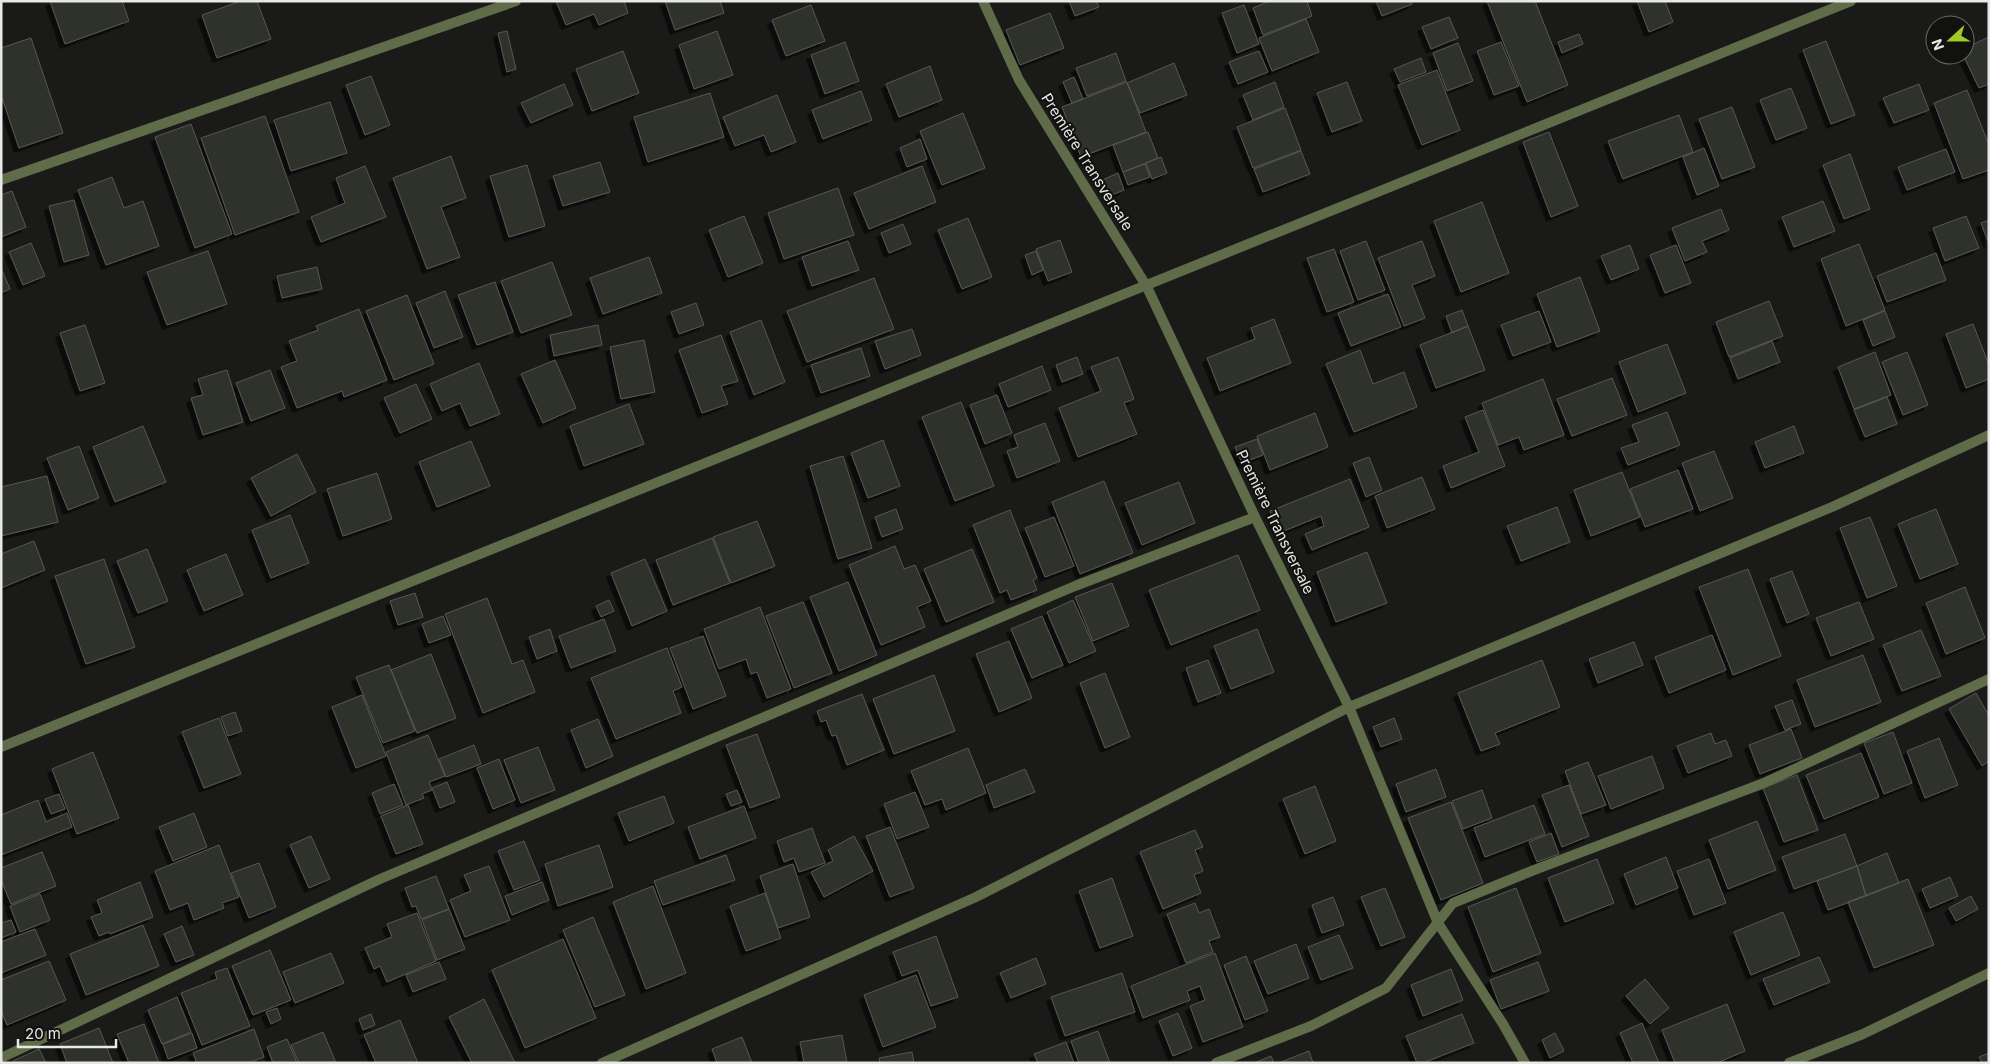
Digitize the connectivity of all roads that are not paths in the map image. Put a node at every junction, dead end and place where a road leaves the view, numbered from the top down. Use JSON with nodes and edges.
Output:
{"nodes":[{"id":1,"x":516,"y":1,"type":"edge"},
{"id":2,"x":983,"y":1,"type":"edge"},
{"id":3,"x":1851,"y":1,"type":"edge"},
{"id":4,"x":1,"y":180,"type":"edge"},
{"id":5,"x":1147,"y":287,"type":"junction"},
{"id":6,"x":1989,"y":435,"type":"edge"},
{"id":7,"x":1255,"y":517,"type":"junction"},
{"id":8,"x":1989,"y":679,"type":"edge"},
{"id":9,"x":1349,"y":707,"type":"junction"},
{"id":10,"x":1,"y":747,"type":"edge"},
{"id":11,"x":1438,"y":923,"type":"junction"},
{"id":12,"x":1989,"y":973,"type":"edge"},
{"id":13,"x":1,"y":1058,"type":"edge"},
{"id":14,"x":602,"y":1063,"type":"edge"},
{"id":15,"x":1216,"y":1063,"type":"edge"},
{"id":16,"x":1526,"y":1063,"type":"edge"},
{"id":17,"x":1789,"y":1063,"type":"edge"}],
"edges":[{"from":1,"to":4,"type":"street"},
{"from":2,"to":5,"type":"street","name":"Première Transversale"},
{"from":3,"to":5,"type":"street"},
{"from":5,"to":7,"type":"street","name":"Première Transversale"},
{"from":5,"to":10,"type":"street"},
{"from":6,"to":9,"type":"street"},
{"from":7,"to":9,"type":"street","name":"Première Transversale"},
{"from":7,"to":13,"type":"street"},
{"from":8,"to":11,"type":"street"},
{"from":9,"to":11,"type":"street","name":"Première Transversale"},
{"from":9,"to":14,"type":"street"},
{"from":11,"to":15,"type":"street"},
{"from":11,"to":16,"type":"street","name":"Première Transversale"},
{"from":12,"to":17,"type":"street"}]}
